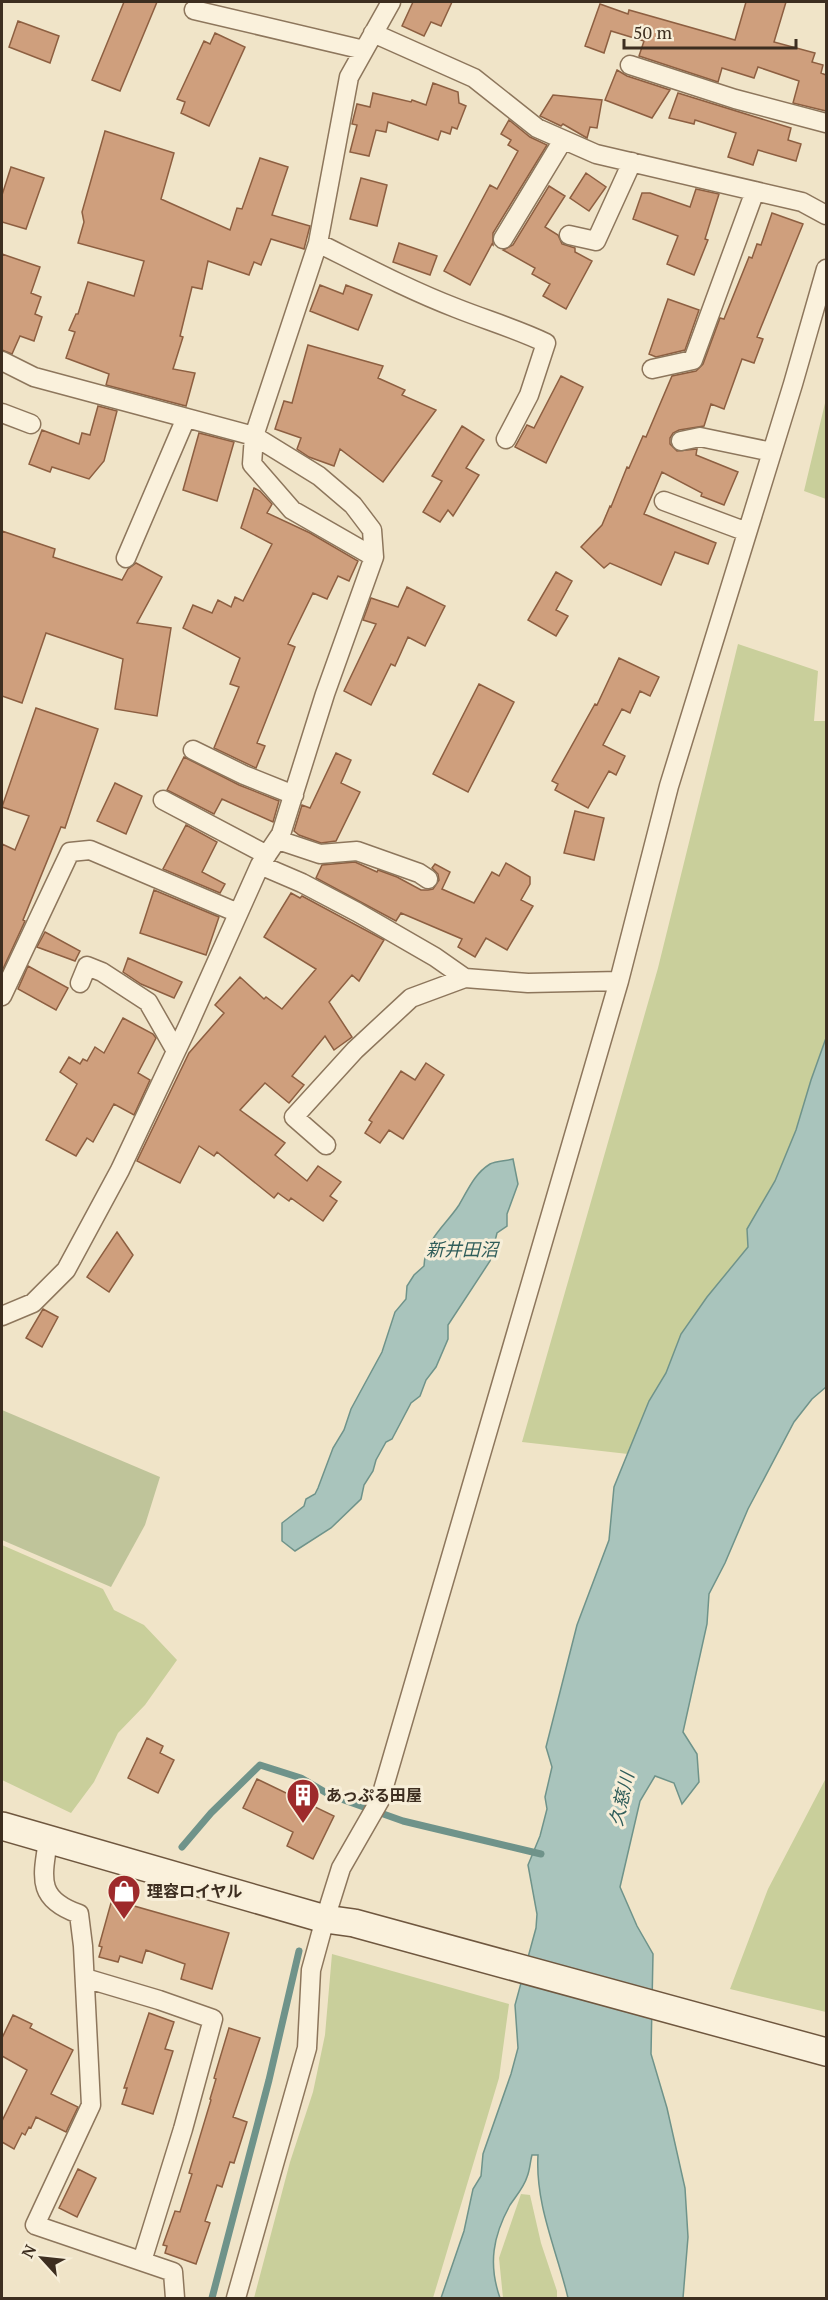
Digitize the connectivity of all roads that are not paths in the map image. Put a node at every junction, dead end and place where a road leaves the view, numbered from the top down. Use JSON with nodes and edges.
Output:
{"nodes":[{"id":1,"x":392,"y":2,"type":"edge"},
{"id":2,"x":194,"y":10,"type":"dead end"},
{"id":3,"x":373,"y":33,"type":"junction"},
{"id":4,"x":364,"y":50,"type":"junction"},
{"id":5,"x":630,"y":65,"type":"dead end"},
{"id":6,"x":826,"y":123,"type":"edge"},
{"id":7,"x":563,"y":140,"type":"junction"},
{"id":8,"x":632,"y":162,"type":"junction"},
{"id":9,"x":756,"y":191,"type":"junction"},
{"id":10,"x":826,"y":215,"type":"edge"},
{"id":11,"x":569,"y":235,"type":"dead end"},
{"id":12,"x":502,"y":239,"type":"dead end"},
{"id":13,"x":318,"y":243,"type":"junction"},
{"id":14,"x":826,"y":269,"type":"edge"},
{"id":15,"x":2,"y":361,"type":"edge"},
{"id":16,"x":652,"y":369,"type":"dead end"},
{"id":17,"x":2,"y":413,"type":"edge"},
{"id":18,"x":186,"y":418,"type":"junction"},
{"id":19,"x":32,"y":424,"type":"dead end"},
{"id":20,"x":254,"y":436,"type":"junction"},
{"id":21,"x":506,"y":439,"type":"dead end"},
{"id":22,"x":681,"y":441,"type":"dead end"},
{"id":23,"x":772,"y":452,"type":"junction"},
{"id":24,"x":663,"y":501,"type":"dead end"},
{"id":25,"x":747,"y":532,"type":"junction"},
{"id":26,"x":374,"y":557,"type":"junction"},
{"id":27,"x":126,"y":558,"type":"dead end"},
{"id":28,"x":193,"y":750,"type":"dead end"},
{"id":29,"x":294,"y":795,"type":"junction"},
{"id":30,"x":163,"y":800,"type":"dead end"},
{"id":31,"x":268,"y":853,"type":"junction"},
{"id":32,"x":428,"y":879,"type":"dead end"},
{"id":33,"x":238,"y":913,"type":"junction"},
{"id":34,"x":465,"y":978,"type":"junction"},
{"id":35,"x":619,"y":981,"type":"junction"},
{"id":36,"x":80,"y":983,"type":"dead end"},
{"id":37,"x":2,"y":996,"type":"edge"},
{"id":38,"x":176,"y":1051,"type":"junction"},
{"id":39,"x":326,"y":1145,"type":"dead end"},
{"id":40,"x":2,"y":1316,"type":"edge"},
{"id":41,"x":2,"y":1826,"type":"edge"},
{"id":42,"x":48,"y":1841,"type":"junction"},
{"id":43,"x":325,"y":1919,"type":"junction"},
{"id":44,"x":85,"y":1978,"type":"junction"},
{"id":45,"x":826,"y":2052,"type":"edge"},
{"id":46,"x":142,"y":2261,"type":"junction"},
{"id":47,"x":175,"y":2298,"type":"edge"},
{"id":48,"x":236,"y":2298,"type":"edge"}],
"edges":[{"from":1,"to":3,"type":"street"},
{"from":2,"to":4,"type":"street"},
{"from":3,"to":4,"type":"street"},
{"from":3,"to":7,"type":"street"},
{"from":4,"to":13,"type":"street"},
{"from":5,"to":6,"type":"street"},
{"from":7,"to":8,"type":"street"},
{"from":7,"to":12,"type":"street"},
{"from":8,"to":9,"type":"street"},
{"from":8,"to":11,"type":"street"},
{"from":9,"to":10,"type":"street"},
{"from":9,"to":16,"type":"street"},
{"from":13,"to":20,"type":"street"},
{"from":13,"to":21,"type":"street"},
{"from":14,"to":23,"type":"street"},
{"from":15,"to":18,"type":"street"},
{"from":17,"to":19,"type":"street"},
{"from":18,"to":20,"type":"street"},
{"from":18,"to":27,"type":"street"},
{"from":20,"to":26,"type":"street"},
{"from":20,"to":26,"type":"street"},
{"from":22,"to":23,"type":"street"},
{"from":23,"to":25,"type":"street"},
{"from":24,"to":25,"type":"street"},
{"from":25,"to":35,"type":"street"},
{"from":26,"to":29,"type":"street"},
{"from":28,"to":29,"type":"street"},
{"from":29,"to":31,"type":"street"},
{"from":30,"to":31,"type":"street"},
{"from":31,"to":32,"type":"street"},
{"from":31,"to":33,"type":"street"},
{"from":31,"to":34,"type":"street"},
{"from":33,"to":37,"type":"street"},
{"from":33,"to":38,"type":"street"},
{"from":34,"to":35,"type":"street"},
{"from":34,"to":39,"type":"street"},
{"from":35,"to":43,"type":"street"},
{"from":36,"to":38,"type":"street"},
{"from":38,"to":40,"type":"street"},
{"from":41,"to":42,"type":"street"},
{"from":42,"to":43,"type":"street"},
{"from":42,"to":44,"type":"street"},
{"from":43,"to":45,"type":"street"},
{"from":43,"to":48,"type":"street"},
{"from":44,"to":46,"type":"street"},
{"from":44,"to":46,"type":"street"},
{"from":46,"to":47,"type":"street"}]}
